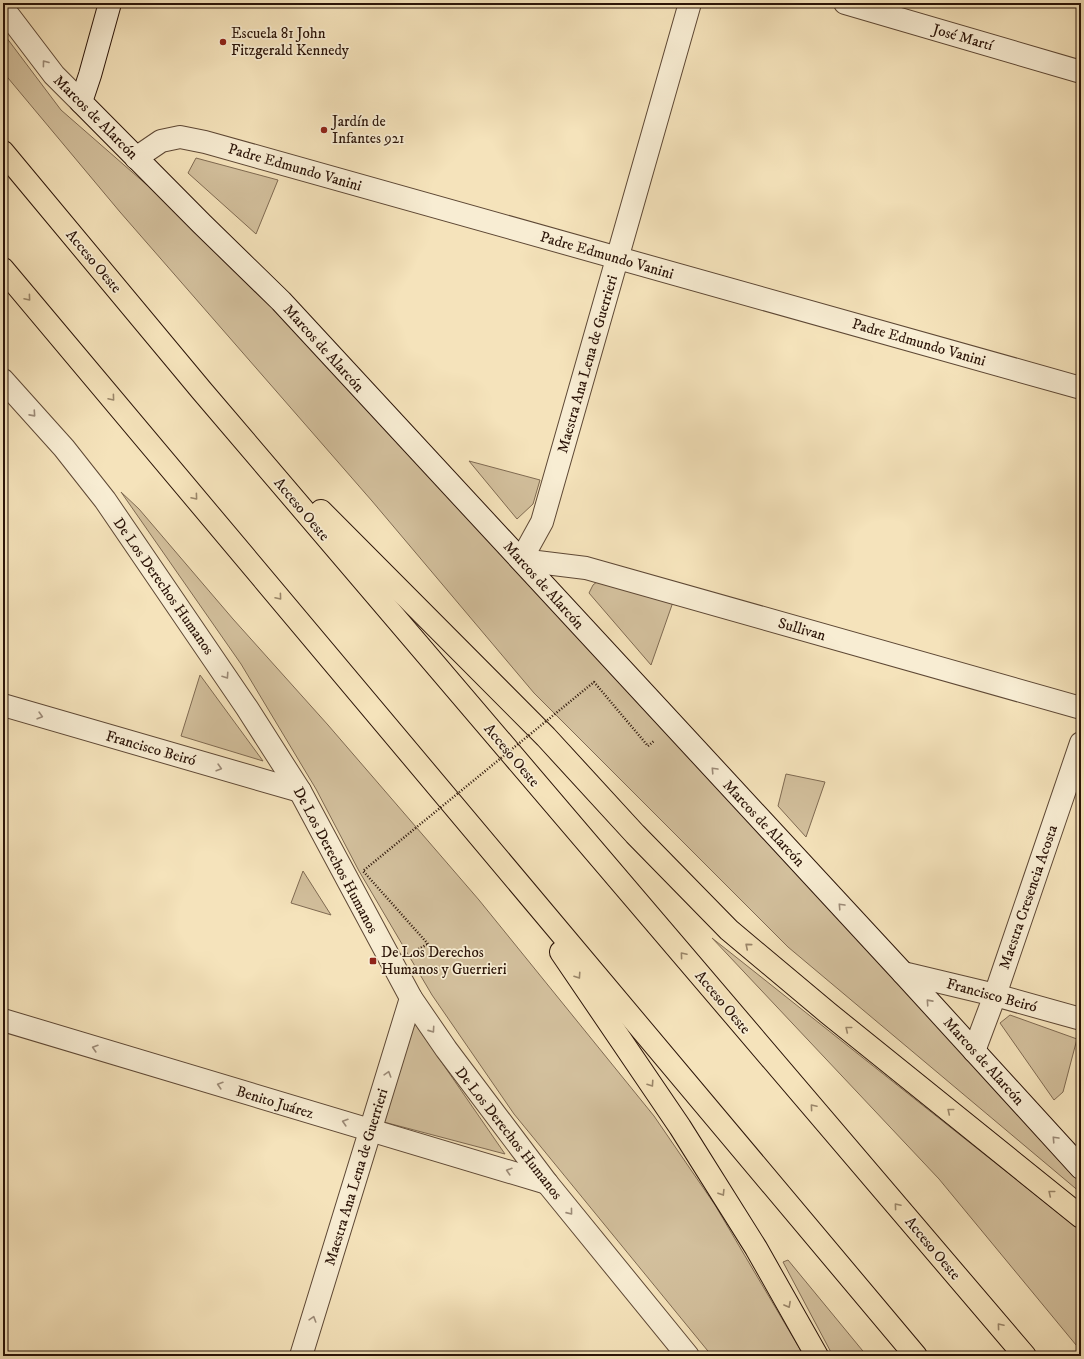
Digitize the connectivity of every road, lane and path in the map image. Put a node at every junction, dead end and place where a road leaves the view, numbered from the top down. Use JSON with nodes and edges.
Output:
{"nodes":[{"id":1,"x":110,"y":3,"type":"edge"},
{"id":2,"x":690,"y":3,"type":"edge"},
{"id":3,"x":845,"y":3,"type":"edge"},
{"id":4,"x":3,"y":8,"type":"edge"},
{"id":5,"x":1081,"y":72,"type":"edge"},
{"id":6,"x":81,"y":102,"type":"junction"},
{"id":7,"x":3,"y":152,"type":"edge"},
{"id":8,"x":136,"y":158,"type":"junction"},
{"id":9,"x":617,"y":258,"type":"junction"},
{"id":10,"x":3,"y":269,"type":"edge"},
{"id":11,"x":4,"y":388,"type":"edge"},
{"id":12,"x":1081,"y":388,"type":"edge"},
{"id":13,"x":202,"y":391,"type":"junction"},
{"id":14,"x":521,"y":560,"type":"junction"},
{"id":15,"x":3,"y":705,"type":"edge"},
{"id":16,"x":1081,"y":708,"type":"edge"},
{"id":17,"x":1081,"y":743,"type":"edge"},
{"id":18,"x":648,"y":746,"type":"dead end"},
{"id":19,"x":300,"y":791,"type":"junction"},
{"id":20,"x":493,"y":851,"type":"junction"},
{"id":21,"x":428,"y":944,"type":"dead end"},
{"id":22,"x":903,"y":973,"type":"junction"},
{"id":23,"x":995,"y":995,"type":"junction"},
{"id":24,"x":410,"y":998,"type":"junction"},
{"id":25,"x":1081,"y":1019,"type":"edge"},
{"id":26,"x":3,"y":1020,"type":"edge"},
{"id":27,"x":974,"y":1051,"type":"junction"},
{"id":28,"x":371,"y":1130,"type":"junction"},
{"id":29,"x":1081,"y":1168,"type":"edge"},
{"id":30,"x":547,"y":1183,"type":"junction"},
{"id":31,"x":1081,"y":1217,"type":"edge"},
{"id":32,"x":301,"y":1356,"type":"edge"},
{"id":33,"x":688,"y":1356,"type":"edge"},
{"id":34,"x":817,"y":1356,"type":"edge"},
{"id":35,"x":916,"y":1356,"type":"edge"},
{"id":36,"x":1025,"y":1356,"type":"edge"}],
"edges":[{"from":1,"to":6,"type":"street"},
{"from":2,"to":9,"type":"street","name":"Maestra Ana Lena de Guerrieri"},
{"from":3,"to":5,"type":"street","name":"José Martí"},
{"from":6,"to":4,"type":"street","name":"Marcos de Alarcón","one_way":true},
{"from":6,"to":8,"type":"street","name":"Marcos de Alarcón"},
{"from":7,"to":13,"type":"highway","name":"Acceso Oeste"},
{"from":8,"to":9,"type":"street","name":"Padre Edmundo Vanini"},
{"from":8,"to":14,"type":"street","name":"Marcos de Alarcón"},
{"from":9,"to":12,"type":"street","name":"Padre Edmundo Vanini"},
{"from":9,"to":14,"type":"street","name":"Maestra Ana Lena de Guerrieri"},
{"from":10,"to":20,"type":"highway","one_way":true},
{"from":11,"to":19,"type":"street","name":"De Los Derechos Humanos","one_way":true},
{"from":31,"to":13,"type":"highway","one_way":true},
{"from":36,"to":13,"type":"highway","name":"Acceso Oeste","one_way":true},
{"from":14,"to":16,"type":"street","name":"Sullivan"},
{"from":22,"to":14,"type":"street","name":"Marcos de Alarcón","one_way":true},
{"from":15,"to":19,"type":"street","name":"Francisco Beiró","one_way":true},
{"from":17,"to":23,"type":"street","name":"Maestra Cresencia Acosta"},
{"from":18,"to":21,"type":"path","bridge":true},
{"from":19,"to":24,"type":"street","name":"De Los Derechos Humanos"},
{"from":20,"to":34,"type":"highway","one_way":true},
{"from":20,"to":35,"type":"highway"},
{"from":22,"to":23,"type":"street","name":"Francisco Beiró"},
{"from":27,"to":22,"type":"street","name":"Marcos de Alarcón","one_way":true},
{"from":23,"to":25,"type":"street","name":"Francisco Beiró"},
{"from":23,"to":27,"type":"street","name":"Maestra Cresencia Acosta"},
{"from":28,"to":24,"type":"street","name":"Maestra Ana Lena de Guerrieri","one_way":true},
{"from":24,"to":30,"type":"street","name":"De Los Derechos Humanos","one_way":true},
{"from":28,"to":26,"type":"street","name":"Benito Juárez","one_way":true},
{"from":29,"to":27,"type":"street","name":"Marcos de Alarcón","one_way":true},
{"from":30,"to":28,"type":"street","name":"Benito Juárez","one_way":true},
{"from":32,"to":28,"type":"street","name":"Maestra Ana Lena de Guerrieri","one_way":true},
{"from":30,"to":33,"type":"street","name":"De Los Derechos Humanos","one_way":true}]}
